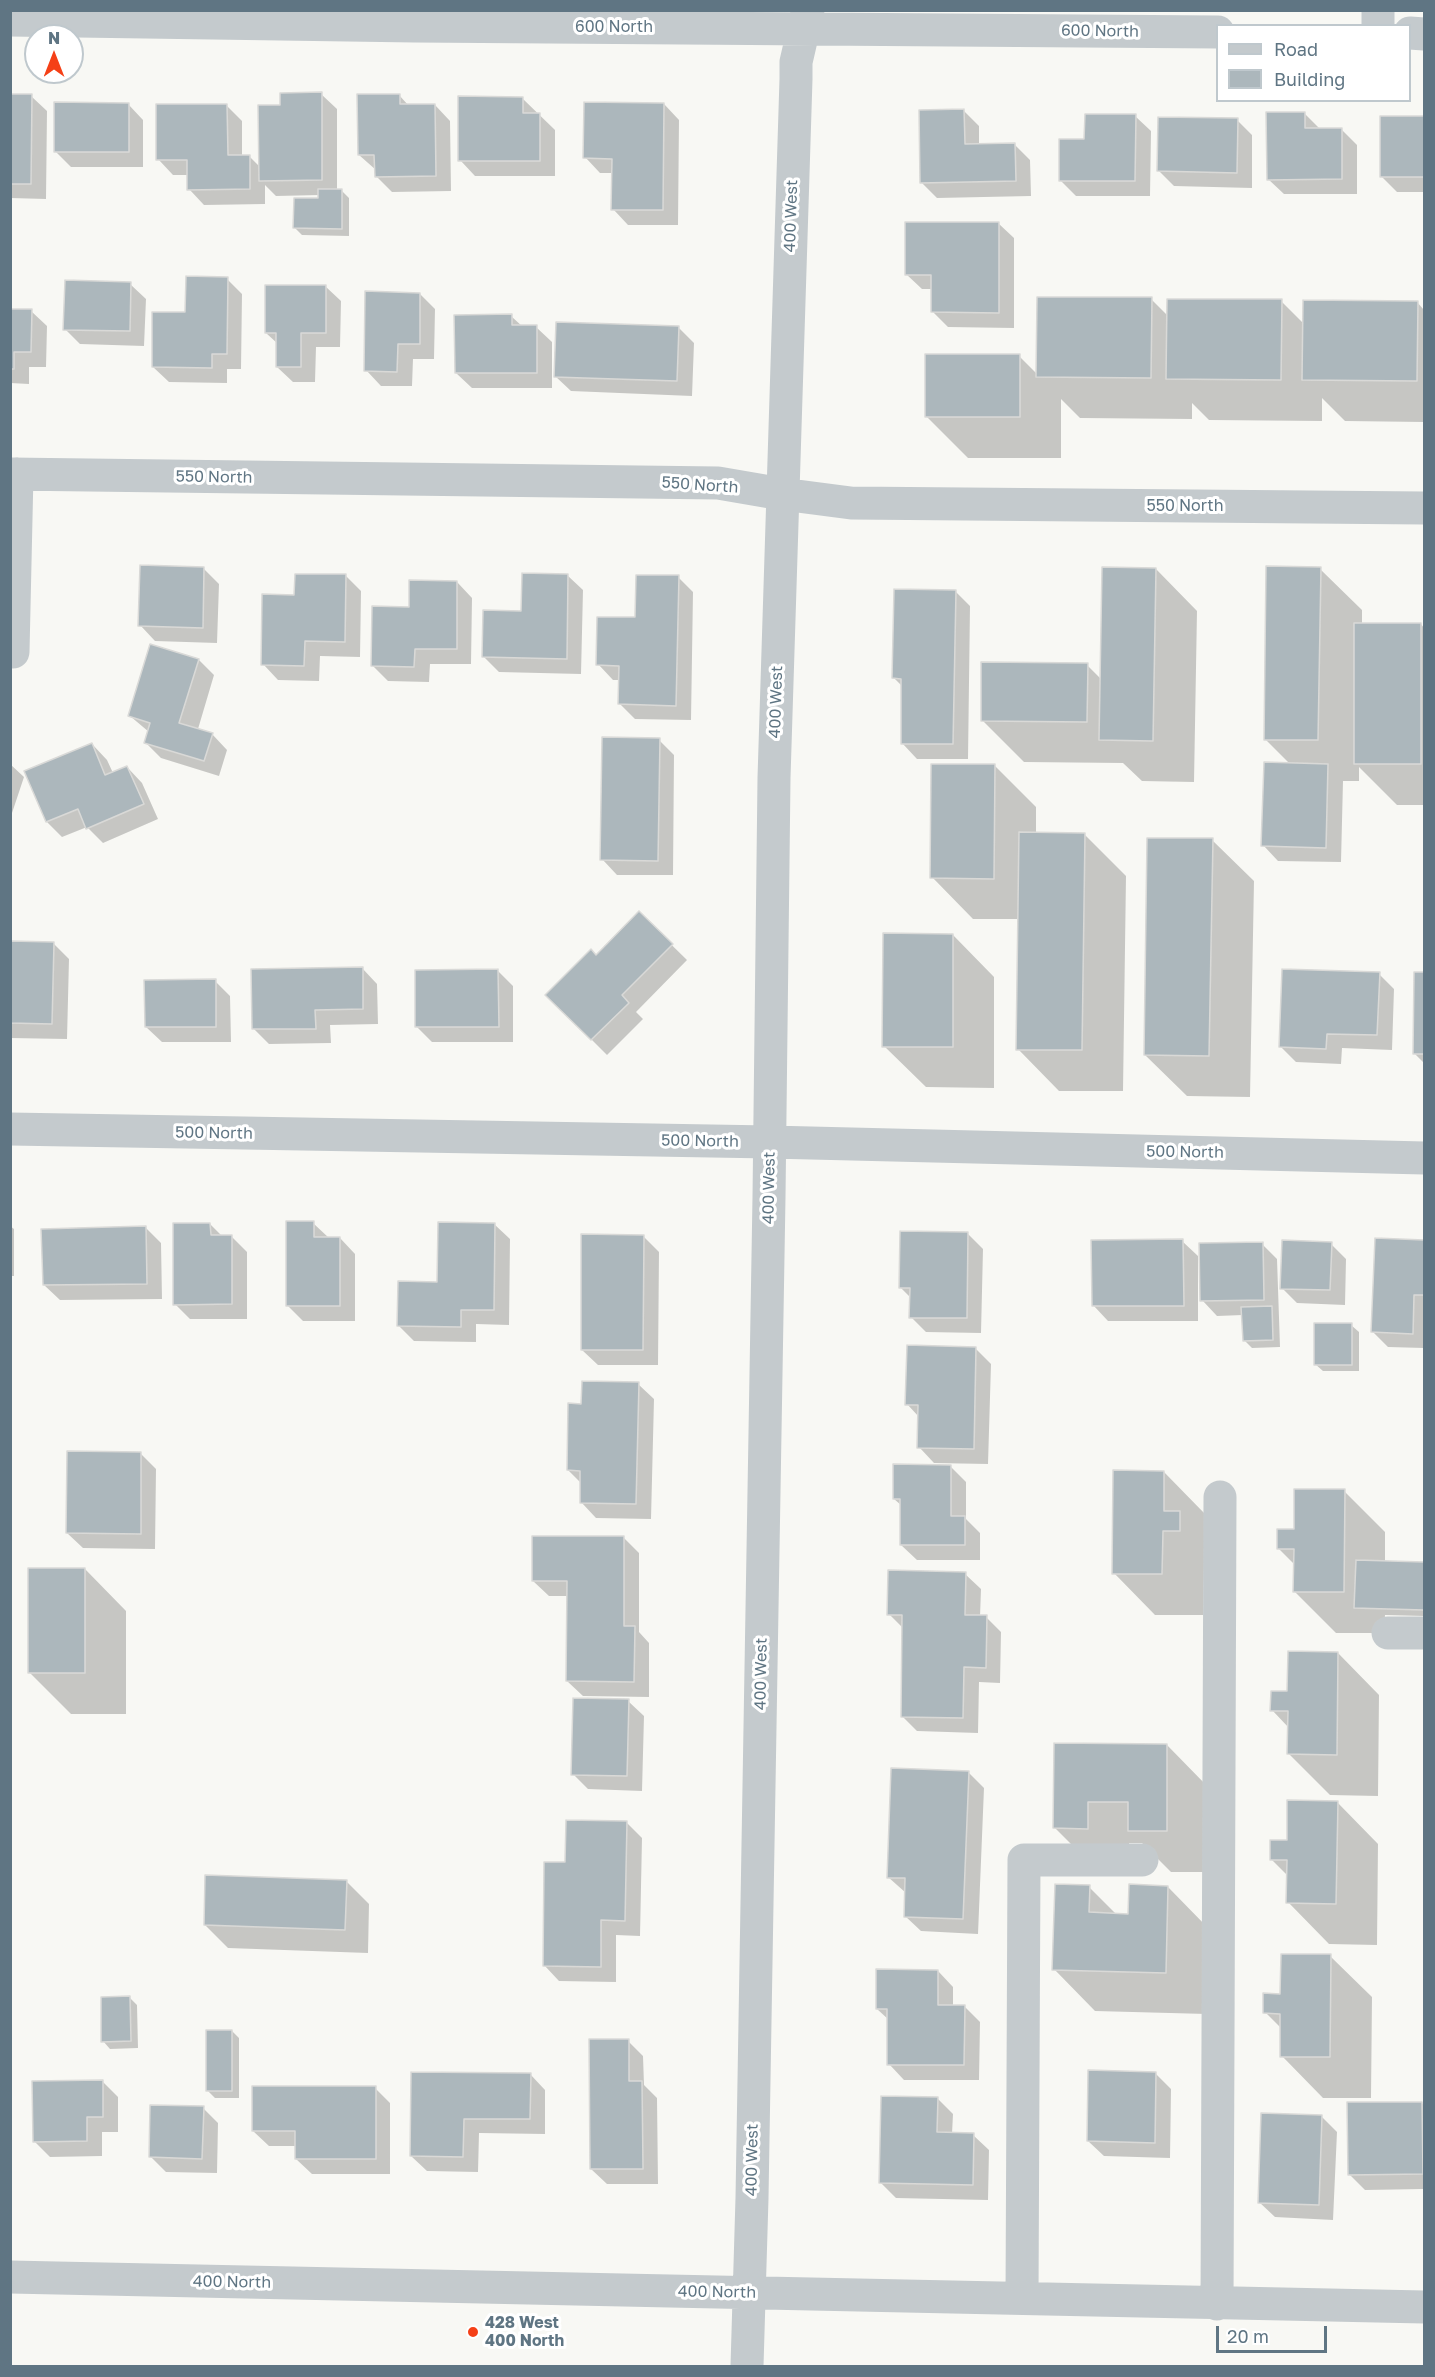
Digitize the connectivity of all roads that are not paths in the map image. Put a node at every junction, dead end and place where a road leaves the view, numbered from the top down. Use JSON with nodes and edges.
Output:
{"nodes":[{"id":1,"x":415,"y":18,"type":"edge"},
{"id":2,"x":806,"y":19,"type":"edge"},
{"id":3,"x":10,"y":20,"type":"edge"},
{"id":4,"x":1216,"y":32,"type":"edge"},
{"id":5,"x":14,"y":474,"type":"edge"},
{"id":6,"x":782,"y":494,"type":"junction"},
{"id":7,"x":1425,"y":508,"type":"edge"},
{"id":8,"x":14,"y":652,"type":"dead end"},
{"id":9,"x":10,"y":1129,"type":"edge"},
{"id":10,"x":770,"y":1142,"type":"junction"},
{"id":11,"x":1425,"y":1158,"type":"edge"},
{"id":12,"x":1220,"y":1497,"type":"dead end"},
{"id":13,"x":1388,"y":1633,"type":"dead end"},
{"id":14,"x":1425,"y":1633,"type":"edge"},
{"id":15,"x":1142,"y":1860,"type":"dead end"},
{"id":16,"x":10,"y":2277,"type":"edge"},
{"id":17,"x":747,"y":2293,"type":"junction"},
{"id":18,"x":1022,"y":2298,"type":"junction"},
{"id":19,"x":1217,"y":2304,"type":"junction"},
{"id":20,"x":1425,"y":2307,"type":"edge"},
{"id":21,"x":747,"y":2367,"type":"edge"}],
"edges":[{"from":1,"to":2,"type":"street","name":"600 North"},
{"from":1,"to":3,"type":"street","name":"600 North"},
{"from":2,"to":4,"type":"street","name":"600 North"},
{"from":2,"to":6,"type":"street","name":"400 West"},
{"from":5,"to":6,"type":"street","name":"550 North"},
{"from":5,"to":8,"type":"street"},
{"from":6,"to":7,"type":"street","name":"550 North"},
{"from":6,"to":10,"type":"street","name":"400 West"},
{"from":9,"to":10,"type":"street","name":"500 North"},
{"from":10,"to":11,"type":"street","name":"500 North"},
{"from":10,"to":17,"type":"street","name":"400 West"},
{"from":12,"to":19,"type":"street"},
{"from":13,"to":14,"type":"street"},
{"from":15,"to":18,"type":"street"},
{"from":16,"to":17,"type":"street","name":"400 North"},
{"from":17,"to":18,"type":"street","name":"400 North"},
{"from":17,"to":21,"type":"street","name":"400 West"},
{"from":18,"to":19,"type":"street","name":"400 North"},
{"from":19,"to":20,"type":"street","name":"400 North"}]}
